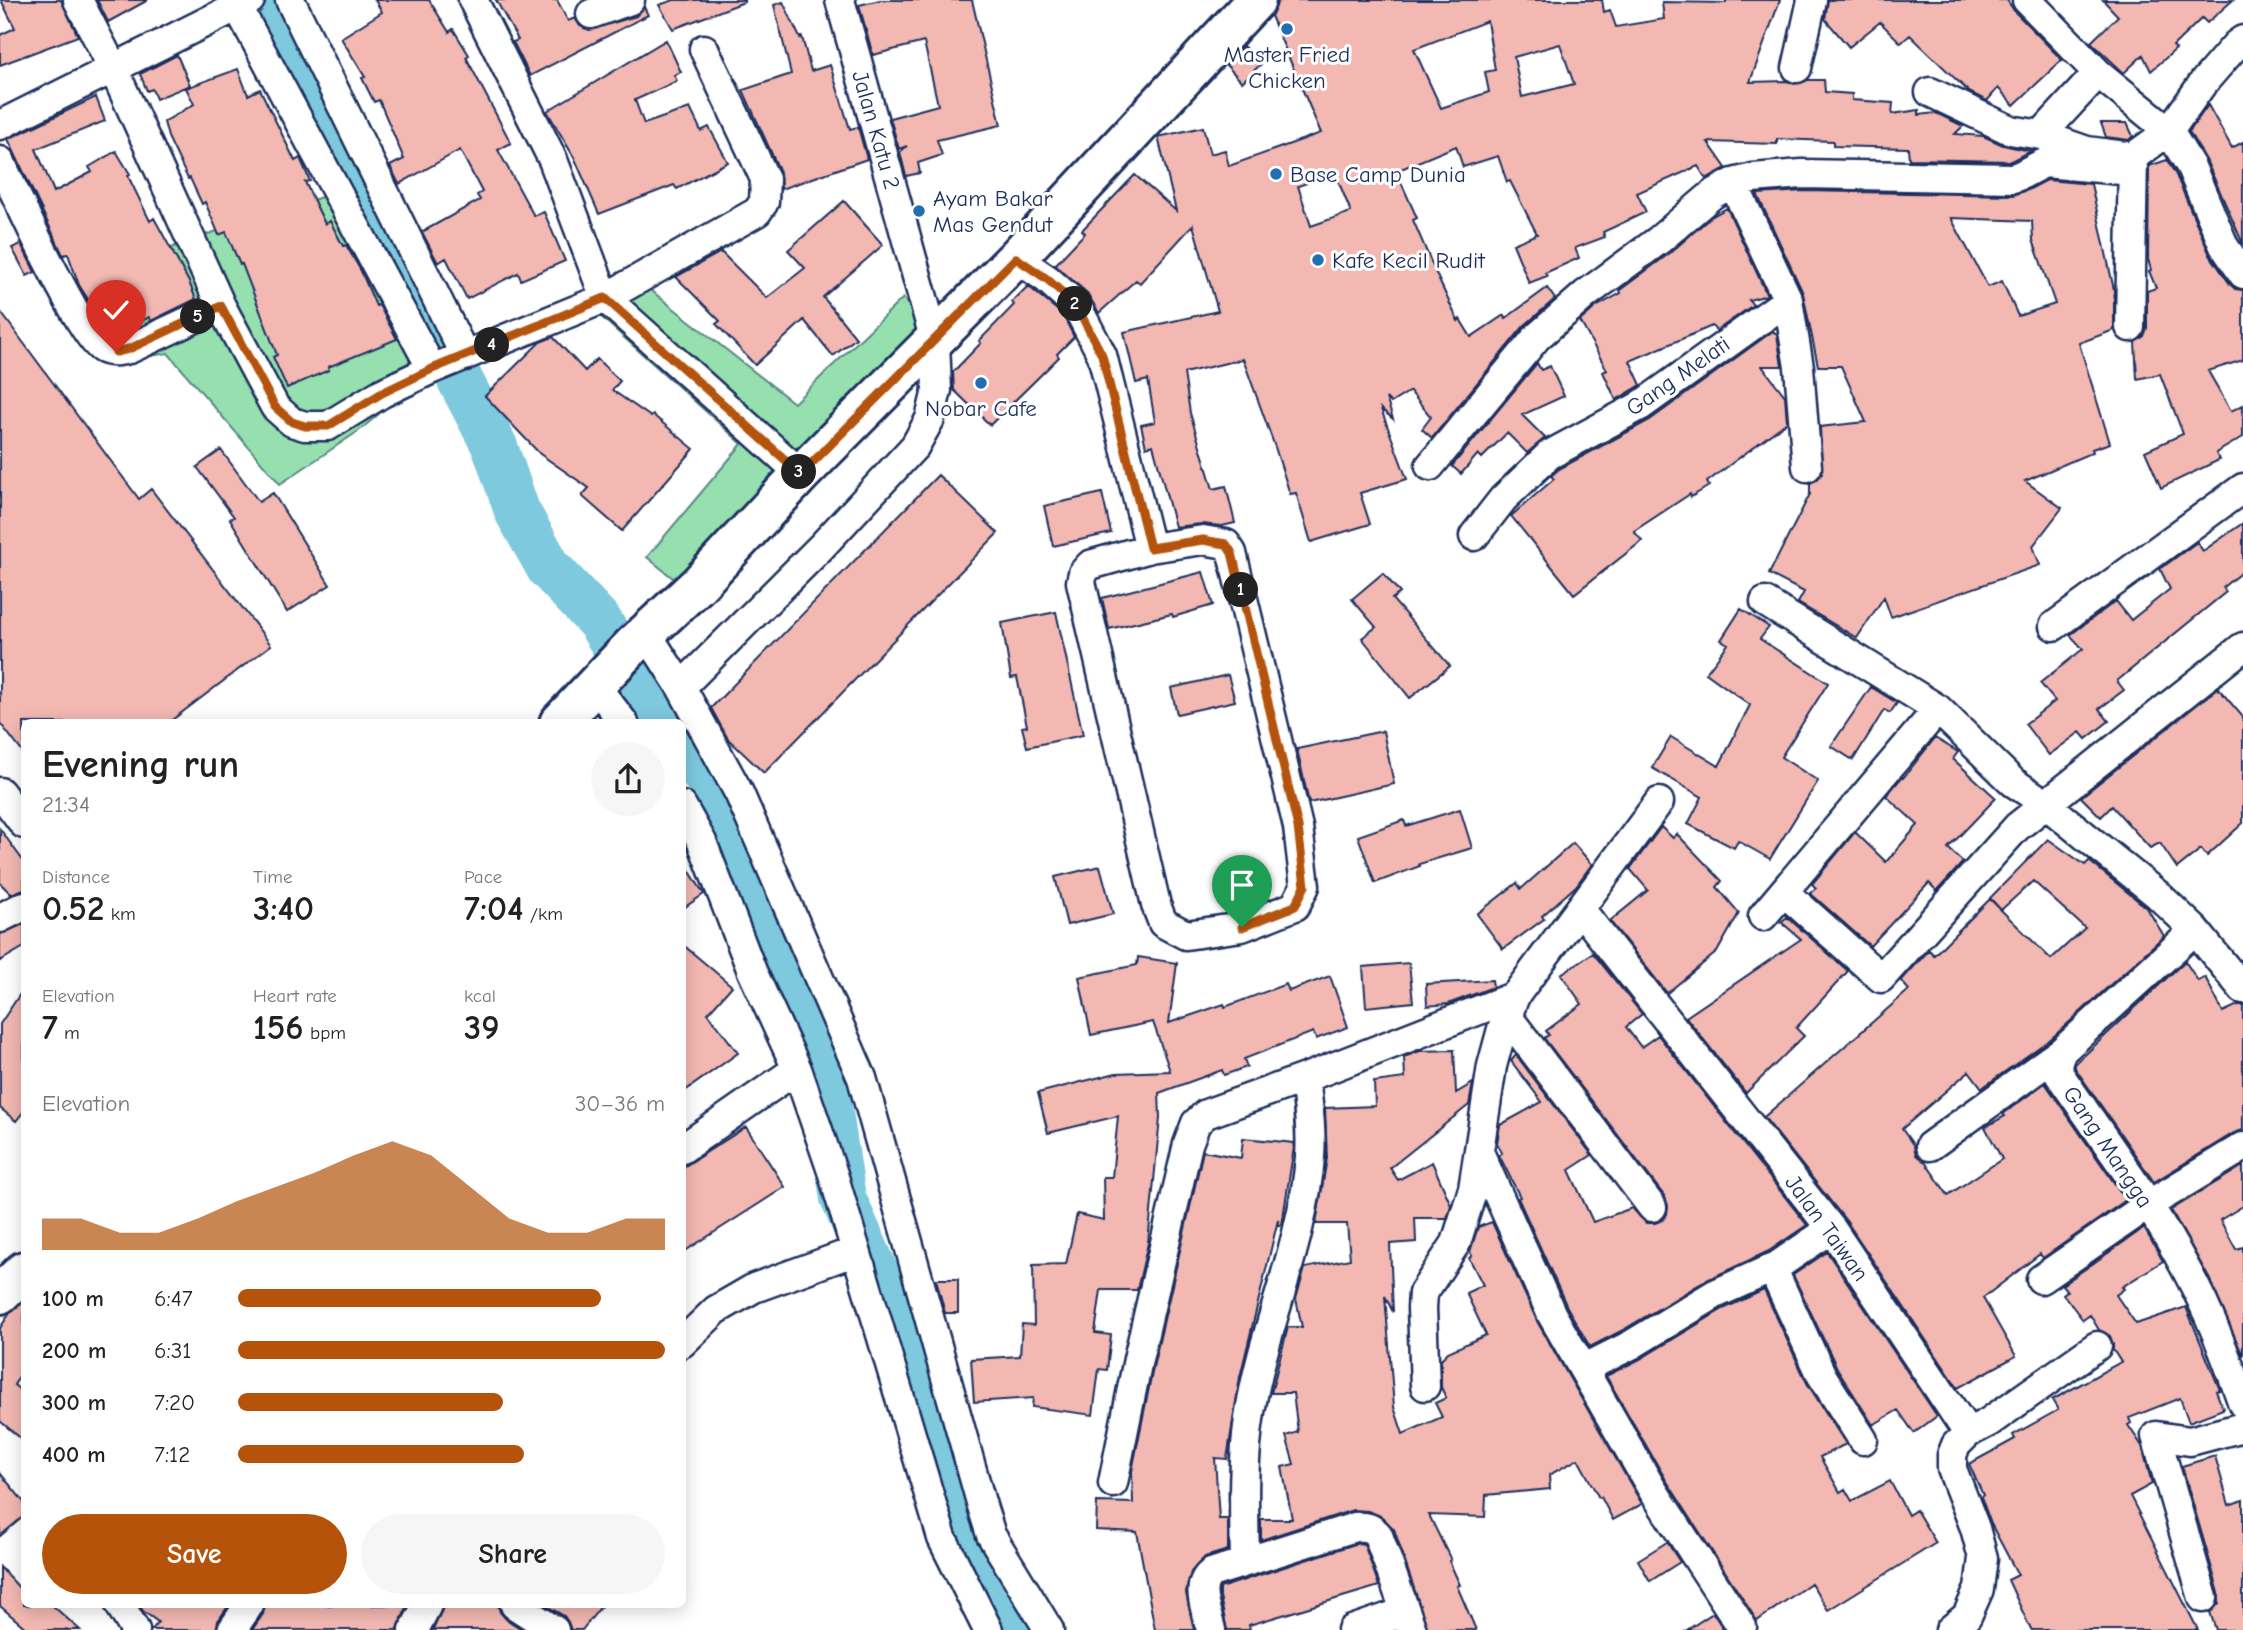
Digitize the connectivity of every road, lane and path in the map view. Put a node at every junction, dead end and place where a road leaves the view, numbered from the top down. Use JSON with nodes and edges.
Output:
{"nodes":[{"id":1,"x":78,"y":0,"type":"edge"},
{"id":2,"x":290,"y":0,"type":"edge"},
{"id":3,"x":473,"y":0,"type":"edge"},
{"id":4,"x":629,"y":0,"type":"edge"},
{"id":5,"x":840,"y":0,"type":"edge"},
{"id":6,"x":1256,"y":0,"type":"edge"},
{"id":7,"x":1812,"y":0,"type":"edge"},
{"id":8,"x":2027,"y":0,"type":"edge"},
{"id":9,"x":242,"y":2,"type":"edge"},
{"id":10,"x":591,"y":14,"type":"dead end"},
{"id":11,"x":2243,"y":40,"type":"edge"},
{"id":12,"x":704,"y":49,"type":"dead end"},
{"id":13,"x":113,"y":68,"type":"junction"},
{"id":14,"x":1797,"y":68,"type":"dead end"},
{"id":15,"x":2098,"y":73,"type":"junction"},
{"id":16,"x":1930,"y":92,"type":"dead end"},
{"id":17,"x":0,"y":125,"type":"edge"},
{"id":18,"x":2169,"y":131,"type":"junction"},
{"id":19,"x":2041,"y":135,"type":"junction"},
{"id":20,"x":0,"y":161,"type":"edge"},
{"id":21,"x":2133,"y":164,"type":"junction"},
{"id":22,"x":1732,"y":183,"type":"junction"},
{"id":23,"x":1016,"y":258,"type":"junction"},
{"id":24,"x":2243,"y":274,"type":"edge"},
{"id":25,"x":605,"y":298,"type":"junction"},
{"id":26,"x":1788,"y":300,"type":"junction"},
{"id":27,"x":221,"y":306,"type":"junction"},
{"id":28,"x":2130,"y":327,"type":"dead end"},
{"id":29,"x":935,"y":341,"type":"junction"},
{"id":30,"x":465,"y":356,"type":"junction"},
{"id":31,"x":432,"y":369,"type":"junction"},
{"id":32,"x":1430,"y":466,"type":"dead end"},
{"id":33,"x":1807,"y":467,"type":"dead end"},
{"id":34,"x":801,"y":474,"type":"junction"},
{"id":35,"x":2243,"y":488,"type":"edge"},
{"id":36,"x":1475,"y":536,"type":"dead end"},
{"id":37,"x":1150,"y":548,"type":"junction"},
{"id":38,"x":1765,"y":602,"type":"dead end"},
{"id":39,"x":2054,"y":626,"type":"dead end"},
{"id":40,"x":2243,"y":647,"type":"edge"},
{"id":41,"x":621,"y":660,"type":"junction"},
{"id":42,"x":681,"y":687,"type":"junction"},
{"id":43,"x":1938,"y":709,"type":"junction"},
{"id":44,"x":563,"y":719,"type":"edge"},
{"id":45,"x":624,"y":719,"type":"edge"},
{"id":46,"x":0,"y":792,"type":"edge"},
{"id":47,"x":1659,"y":802,"type":"dead end"},
{"id":48,"x":2047,"y":805,"type":"junction"},
{"id":49,"x":686,"y":813,"type":"edge"},
{"id":50,"x":21,"y":820,"type":"edge"},
{"id":51,"x":1784,"y":892,"type":"junction"},
{"id":52,"x":21,"y":908,"type":"edge"},
{"id":53,"x":1580,"y":909,"type":"junction"},
{"id":54,"x":1763,"y":916,"type":"dead end"},
{"id":55,"x":0,"y":918,"type":"edge"},
{"id":56,"x":2195,"y":930,"type":"junction"},
{"id":57,"x":2243,"y":989,"type":"edge"},
{"id":58,"x":1511,"y":1006,"type":"junction"},
{"id":59,"x":2062,"y":1051,"type":"junction"},
{"id":60,"x":796,"y":1069,"type":"junction"},
{"id":61,"x":1305,"y":1077,"type":"junction"},
{"id":62,"x":1930,"y":1146,"type":"dead end"},
{"id":63,"x":686,"y":1147,"type":"edge"},
{"id":64,"x":2243,"y":1147,"type":"edge"},
{"id":65,"x":1479,"y":1152,"type":"junction"},
{"id":66,"x":2148,"y":1205,"type":"junction"},
{"id":67,"x":1652,"y":1207,"type":"dead end"},
{"id":68,"x":1831,"y":1228,"type":"junction"},
{"id":69,"x":856,"y":1251,"type":"junction"},
{"id":70,"x":1772,"y":1268,"type":"junction"},
{"id":71,"x":2041,"y":1279,"type":"dead end"},
{"id":72,"x":686,"y":1339,"type":"edge"},
{"id":73,"x":2097,"y":1346,"type":"dead end"},
{"id":74,"x":1583,"y":1369,"type":"junction"},
{"id":75,"x":1425,"y":1386,"type":"dead end"},
{"id":76,"x":2243,"y":1404,"type":"edge"},
{"id":77,"x":2243,"y":1427,"type":"edge"},
{"id":78,"x":1968,"y":1433,"type":"junction"},
{"id":79,"x":1863,"y":1440,"type":"dead end"},
{"id":80,"x":1114,"y":1483,"type":"dead end"},
{"id":81,"x":1245,"y":1561,"type":"junction"},
{"id":82,"x":2203,"y":1598,"type":"dead end"},
{"id":83,"x":122,"y":1608,"type":"edge"},
{"id":84,"x":247,"y":1608,"type":"edge"},
{"id":85,"x":425,"y":1608,"type":"edge"},
{"id":86,"x":520,"y":1608,"type":"edge"},
{"id":87,"x":1408,"y":1621,"type":"edge"},
{"id":88,"x":1742,"y":1627,"type":"dead end"},
{"id":89,"x":135,"y":1630,"type":"edge"},
{"id":90,"x":232,"y":1630,"type":"edge"},
{"id":91,"x":414,"y":1630,"type":"edge"},
{"id":92,"x":554,"y":1630,"type":"edge"},
{"id":93,"x":988,"y":1630,"type":"edge"},
{"id":94,"x":1049,"y":1630,"type":"edge"},
{"id":95,"x":1211,"y":1630,"type":"edge"},
{"id":96,"x":1352,"y":1630,"type":"edge"},
{"id":97,"x":1950,"y":1630,"type":"edge"}],
"edges":[{"from":1,"to":13,"type":"street"},
{"from":2,"to":30,"type":"street"},
{"from":3,"to":25,"type":"street"},
{"from":4,"to":10,"type":"street"},
{"from":5,"to":29,"type":"street","name":"Jalan Katu 2"},
{"from":6,"to":23,"type":"main road"},
{"from":7,"to":14,"type":"street"},
{"from":8,"to":15,"type":"street"},
{"from":9,"to":13,"type":"street"},
{"from":9,"to":31,"type":"street"},
{"from":11,"to":18,"type":"street"},
{"from":12,"to":25,"type":"street"},
{"from":13,"to":17,"type":"street"},
{"from":13,"to":27,"type":"street"},
{"from":15,"to":18,"type":"street"},
{"from":15,"to":19,"type":"street"},
{"from":16,"to":19,"type":"street"},
{"from":18,"to":21,"type":"street"},
{"from":18,"to":24,"type":"street"},
{"from":19,"to":21,"type":"street"},
{"from":20,"to":27,"type":"street"},
{"from":21,"to":22,"type":"street"},
{"from":21,"to":28,"type":"street"},
{"from":22,"to":26,"type":"street"},
{"from":22,"to":32,"type":"street"},
{"from":23,"to":29,"type":"main road"},
{"from":23,"to":37,"type":"street"},
{"from":25,"to":30,"type":"street"},
{"from":25,"to":34,"type":"street"},
{"from":26,"to":33,"type":"street"},
{"from":26,"to":36,"type":"street","name":"Gang Melati"},
{"from":27,"to":31,"type":"street"},
{"from":29,"to":34,"type":"main road"},
{"from":29,"to":42,"type":"street","name":"Jalan Katu 2"},
{"from":30,"to":31,"type":"street"},
{"from":34,"to":41,"type":"main road"},
{"from":35,"to":39,"type":"street"},
{"from":37,"to":37,"type":"street"},
{"from":38,"to":43,"type":"street"},
{"from":40,"to":48,"type":"street"},
{"from":41,"to":42,"type":"street"},
{"from":41,"to":44,"type":"main road"},
{"from":41,"to":45,"type":"street"},
{"from":42,"to":94,"type":"street"},
{"from":43,"to":48,"type":"street"},
{"from":43,"to":51,"type":"street"},
{"from":46,"to":50,"type":"street"},
{"from":47,"to":53,"type":"street"},
{"from":48,"to":51,"type":"street"},
{"from":48,"to":56,"type":"street"},
{"from":49,"to":60,"type":"street"},
{"from":51,"to":54,"type":"street"},
{"from":52,"to":55,"type":"street"},
{"from":53,"to":58,"type":"street"},
{"from":53,"to":68,"type":"street","name":"Jalan Taiwan"},
{"from":56,"to":57,"type":"street"},
{"from":56,"to":59,"type":"street"},
{"from":58,"to":61,"type":"street"},
{"from":58,"to":65,"type":"street"},
{"from":58,"to":67,"type":"street"},
{"from":59,"to":62,"type":"street"},
{"from":59,"to":66,"type":"street","name":"Gang Mangga"},
{"from":60,"to":63,"type":"street"},
{"from":60,"to":69,"type":"street"},
{"from":61,"to":80,"type":"street"},
{"from":61,"to":81,"type":"street"},
{"from":64,"to":66,"type":"street"},
{"from":65,"to":74,"type":"street"},
{"from":65,"to":75,"type":"street"},
{"from":66,"to":71,"type":"street"},
{"from":66,"to":76,"type":"street","name":"Gang Mangga"},
{"from":68,"to":70,"type":"street"},
{"from":68,"to":78,"type":"street","name":"Jalan Taiwan"},
{"from":69,"to":72,"type":"street"},
{"from":69,"to":93,"type":"street"},
{"from":70,"to":74,"type":"street"},
{"from":70,"to":79,"type":"street"},
{"from":73,"to":78,"type":"street"},
{"from":74,"to":88,"type":"street"},
{"from":77,"to":82,"type":"street"},
{"from":78,"to":97,"type":"street"},
{"from":81,"to":87,"type":"street"},
{"from":81,"to":95,"type":"street"},
{"from":83,"to":89,"type":"street"},
{"from":84,"to":90,"type":"street"},
{"from":85,"to":91,"type":"street"},
{"from":86,"to":92,"type":"street"},
{"from":87,"to":96,"type":"street"}]}
